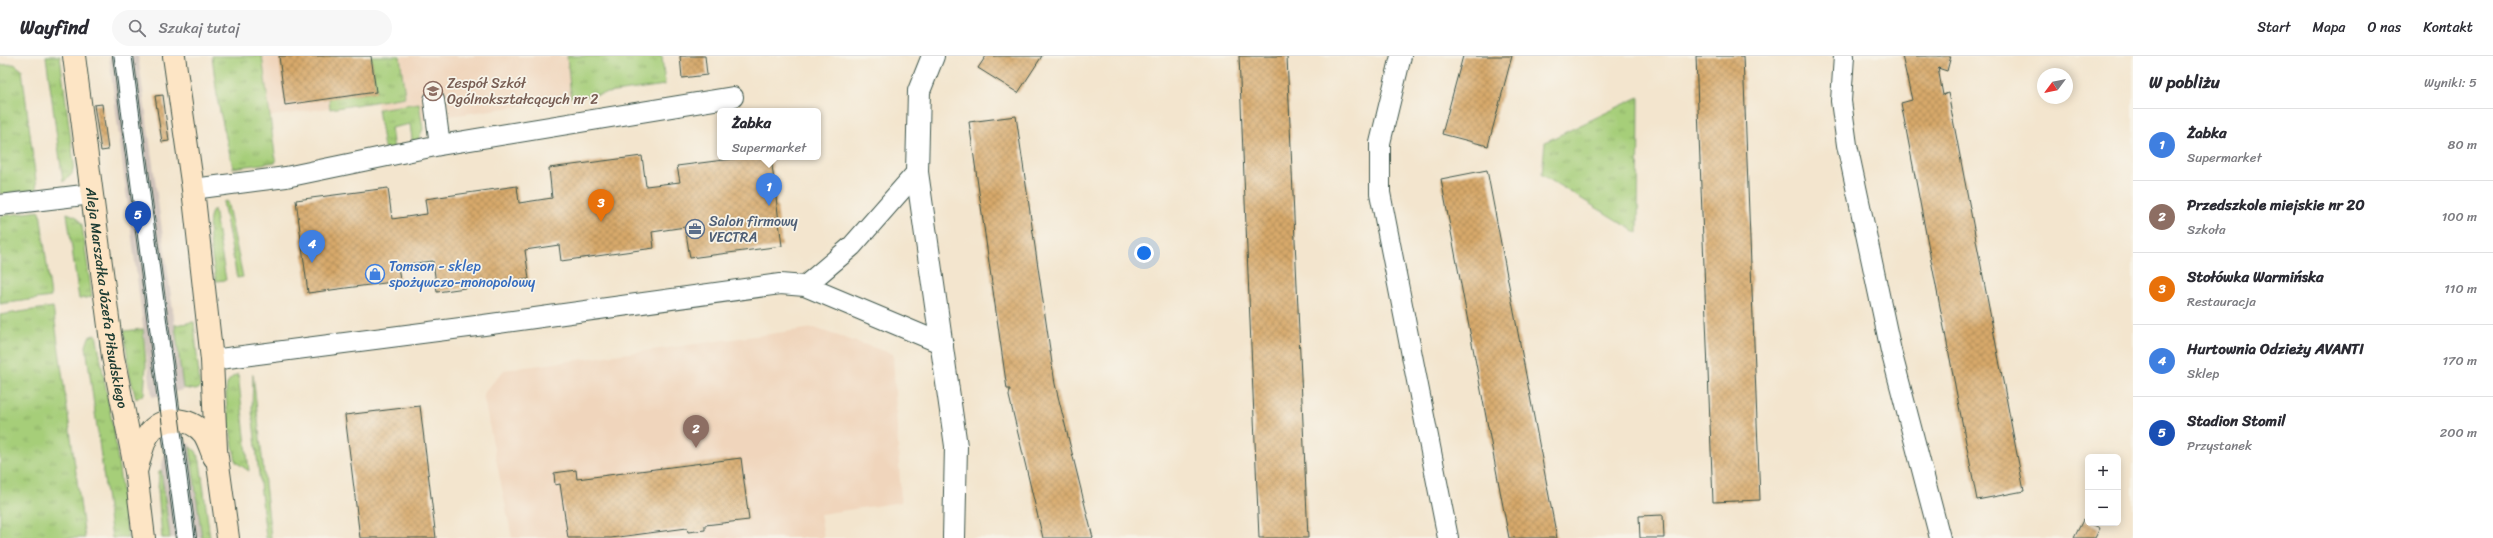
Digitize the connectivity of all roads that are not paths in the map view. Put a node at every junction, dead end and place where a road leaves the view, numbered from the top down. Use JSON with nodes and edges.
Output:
{"nodes":[{"id":1,"x":74,"y":56,"type":"edge"},
{"id":2,"x":123,"y":56,"type":"edge"},
{"id":3,"x":174,"y":56,"type":"edge"},
{"id":4,"x":933,"y":56,"type":"edge"},
{"id":5,"x":1402,"y":56,"type":"edge"},
{"id":6,"x":1844,"y":56,"type":"edge"},
{"id":7,"x":733,"y":97,"type":"dead end"},
{"id":8,"x":434,"y":100,"type":"dead end"},
{"id":9,"x":440,"y":146,"type":"junction"},
{"id":10,"x":917,"y":172,"type":"junction"},
{"id":11,"x":193,"y":189,"type":"junction"},
{"id":12,"x":92,"y":194,"type":"junction"},
{"id":13,"x":0,"y":205,"type":"edge"},
{"id":14,"x":805,"y":286,"type":"junction"},
{"id":15,"x":943,"y":344,"type":"junction"},
{"id":16,"x":212,"y":360,"type":"junction"},
{"id":17,"x":171,"y":420,"type":"junction"},
{"id":18,"x":218,"y":465,"type":"junction"},
{"id":19,"x":136,"y":472,"type":"junction"},
{"id":20,"x":144,"y":538,"type":"edge"},
{"id":21,"x":186,"y":538,"type":"edge"},
{"id":22,"x":228,"y":538,"type":"edge"},
{"id":23,"x":954,"y":538,"type":"edge"},
{"id":24,"x":1448,"y":538,"type":"edge"},
{"id":25,"x":1940,"y":538,"type":"edge"}],
"edges":[{"from":1,"to":12,"type":"street","name":"Aleja Marszałka Józefa Piłsudskiego"},
{"from":2,"to":17,"type":"lane"},
{"from":3,"to":11,"type":"street"},
{"from":4,"to":10,"type":"street"},
{"from":5,"to":24,"type":"lane"},
{"from":6,"to":25,"type":"lane"},
{"from":7,"to":9,"type":"lane"},
{"from":8,"to":9,"type":"lane"},
{"from":9,"to":11,"type":"lane"},
{"from":10,"to":14,"type":"lane"},
{"from":10,"to":15,"type":"street"},
{"from":11,"to":16,"type":"street"},
{"from":12,"to":13,"type":"lane"},
{"from":12,"to":19,"type":"street","name":"Aleja Marszałka Józefa Piłsudskiego"},
{"from":14,"to":15,"type":"lane"},
{"from":14,"to":16,"type":"lane"},
{"from":15,"to":23,"type":"street"},
{"from":16,"to":18,"type":"street"},
{"from":17,"to":18,"type":"street"},
{"from":17,"to":19,"type":"street"},
{"from":17,"to":21,"type":"lane"},
{"from":18,"to":22,"type":"street"},
{"from":19,"to":20,"type":"street","name":"Aleja Marszałka Józefa Piłsudskiego"}]}
